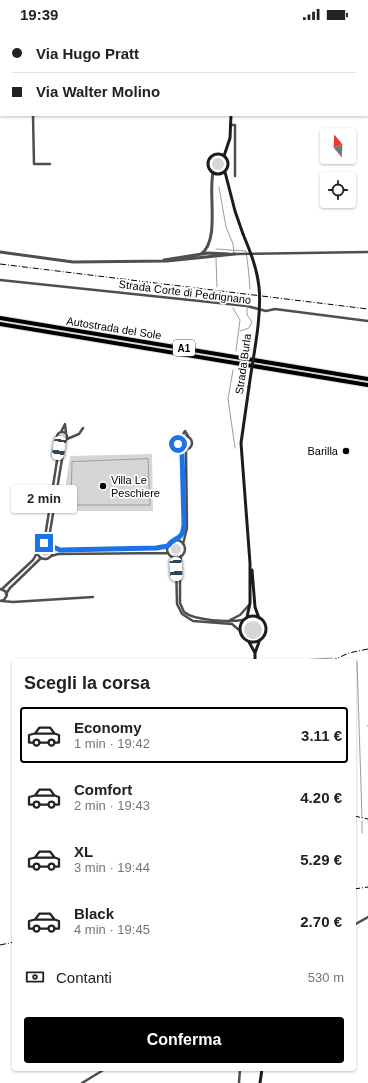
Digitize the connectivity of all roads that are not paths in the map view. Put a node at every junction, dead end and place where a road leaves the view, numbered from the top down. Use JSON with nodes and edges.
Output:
{"nodes":[{"id":1,"x":33,"y":116,"type":"edge"},
{"id":2,"x":230,"y":116,"type":"edge"},
{"id":3,"x":230,"y":125,"type":"junction"},
{"id":4,"x":224,"y":156,"type":"junction"},
{"id":5,"x":50,"y":164,"type":"dead end"},
{"id":6,"x":225,"y":172,"type":"junction"},
{"id":7,"x":213,"y":173,"type":"junction"},
{"id":8,"x":235,"y":176,"type":"dead end"},
{"id":9,"x":209,"y":245,"type":"junction"},
{"id":10,"x":0,"y":252,"type":"edge"},
{"id":11,"x":207,"y":252,"type":"junction"},
{"id":12,"x":368,"y":252,"type":"edge"},
{"id":13,"x":216,"y":253,"type":"junction"},
{"id":14,"x":235,"y":254,"type":"junction"},
{"id":15,"x":212,"y":256,"type":"junction"},
{"id":16,"x":180,"y":259,"type":"junction"},
{"id":17,"x":158,"y":261,"type":"junction"},
{"id":18,"x":0,"y":280,"type":"edge"},
{"id":19,"x":0,"y":318,"type":"edge"},
{"id":20,"x":368,"y":321,"type":"edge"},
{"id":21,"x":0,"y":324,"type":"edge"},
{"id":22,"x":368,"y":379,"type":"edge"},
{"id":23,"x":368,"y":385,"type":"edge"},
{"id":24,"x":83,"y":428,"type":"dead end"},
{"id":25,"x":61,"y":432,"type":"junction"},
{"id":26,"x":66,"y":434,"type":"junction"},
{"id":27,"x":72,"y":436,"type":"junction"},
{"id":28,"x":57,"y":438,"type":"junction"},
{"id":29,"x":66,"y":440,"type":"junction"},
{"id":30,"x":181,"y":449,"type":"junction"},
{"id":31,"x":186,"y":450,"type":"junction"},
{"id":32,"x":176,"y":540,"type":"junction"},
{"id":33,"x":42,"y":543,"type":"junction"},
{"id":34,"x":183,"y":544,"type":"junction"},
{"id":35,"x":51,"y":546,"type":"junction"},
{"id":36,"x":168,"y":546,"type":"junction"},
{"id":37,"x":37,"y":553,"type":"junction"},
{"id":38,"x":168,"y":553,"type":"junction"},
{"id":39,"x":51,"y":556,"type":"junction"},
{"id":40,"x":181,"y":556,"type":"junction"},
{"id":41,"x":41,"y":558,"type":"junction"},
{"id":42,"x":173,"y":558,"type":"junction"},
{"id":43,"x":250,"y":562,"type":"junction"},
{"id":44,"x":1,"y":589,"type":"edge"},
{"id":45,"x":6,"y":595,"type":"junction"},
{"id":46,"x":93,"y":597,"type":"dead end"},
{"id":47,"x":1,"y":601,"type":"edge"},
{"id":48,"x":13,"y":602,"type":"junction"},
{"id":49,"x":250,"y":603,"type":"junction"},
{"id":50,"x":248,"y":617,"type":"junction"},
{"id":51,"x":259,"y":618,"type":"junction"},
{"id":52,"x":222,"y":620,"type":"junction"},
{"id":53,"x":243,"y":620,"type":"junction"},
{"id":54,"x":239,"y":630,"type":"junction"},
{"id":55,"x":259,"y":641,"type":"junction"},
{"id":56,"x":249,"y":642,"type":"junction"},
{"id":57,"x":255,"y":653,"type":"junction"},
{"id":58,"x":255,"y":659,"type":"edge"},
{"id":59,"x":368,"y":917,"type":"edge"},
{"id":60,"x":356,"y":924,"type":"edge"},
{"id":61,"x":101,"y":1071,"type":"edge"},
{"id":62,"x":240,"y":1071,"type":"edge"},
{"id":63,"x":262,"y":1071,"type":"edge"},
{"id":64,"x":82,"y":1083,"type":"edge"},
{"id":65,"x":239,"y":1083,"type":"edge"},
{"id":66,"x":260,"y":1083,"type":"edge"}],
"edges":[{"from":1,"to":5,"type":"street"},
{"from":2,"to":3,"type":"main road","name":"Strada Burla"},
{"from":3,"to":4,"type":"main road","name":"Strada Burla"},
{"from":3,"to":8,"type":"street"},
{"from":4,"to":6,"type":"main road","name":"Strada Burla"},
{"from":4,"to":7,"type":"main road"},
{"from":6,"to":7,"type":"main road"},
{"from":6,"to":43,"type":"main road","name":"Strada Burla","bridge":true},
{"from":7,"to":9,"type":"street"},
{"from":9,"to":11,"type":"street"},
{"from":9,"to":13,"type":"street"},
{"from":10,"to":17,"type":"street"},
{"from":11,"to":13,"type":"street"},
{"from":11,"to":15,"type":"street"},
{"from":11,"to":16,"type":"street"},
{"from":11,"to":17,"type":"street"},
{"from":12,"to":14,"type":"street"},
{"from":13,"to":14,"type":"street"},
{"from":14,"to":15,"type":"street"},
{"from":15,"to":16,"type":"street"},
{"from":16,"to":17,"type":"street"},
{"from":18,"to":20,"type":"street","name":"Strada Corte di Pedrignano"},
{"from":19,"to":22,"type":"highway","name":"Autostrada del Sole","number":"A1"},
{"from":21,"to":23,"type":"highway","name":"Autostrada del Sole","number":"A1"},
{"from":24,"to":27,"type":"street"},
{"from":25,"to":26,"type":"street"},
{"from":25,"to":26,"type":"street"},
{"from":25,"to":28,"type":"street"},
{"from":26,"to":27,"type":"street"},
{"from":26,"to":29,"type":"street"},
{"from":27,"to":29,"type":"street"},
{"from":28,"to":29,"type":"street"},
{"from":28,"to":33,"type":"street"},
{"from":29,"to":35,"type":"street"},
{"from":30,"to":31,"type":"street"},
{"from":30,"to":31,"type":"street"},
{"from":30,"to":32,"type":"street"},
{"from":31,"to":34,"type":"street"},
{"from":32,"to":34,"type":"street"},
{"from":32,"to":36,"type":"street"},
{"from":33,"to":35,"type":"street"},
{"from":33,"to":37,"type":"street"},
{"from":34,"to":40,"type":"street"},
{"from":35,"to":36,"type":"street"},
{"from":35,"to":39,"type":"street"},
{"from":36,"to":38,"type":"street"},
{"from":37,"to":41,"type":"street"},
{"from":37,"to":44,"type":"street"},
{"from":38,"to":39,"type":"street"},
{"from":38,"to":42,"type":"street"},
{"from":39,"to":41,"type":"street"},
{"from":40,"to":42,"type":"street"},
{"from":40,"to":52,"type":"street"},
{"from":41,"to":45,"type":"street"},
{"from":42,"to":54,"type":"street"},
{"from":43,"to":49,"type":"main road","name":"Strada Burla"},
{"from":43,"to":51,"type":"main road","name":"Strada Burla"},
{"from":44,"to":45,"type":"street"},
{"from":45,"to":47,"type":"street"},
{"from":45,"to":48,"type":"street"},
{"from":46,"to":48,"type":"street"},
{"from":47,"to":48,"type":"street"},
{"from":49,"to":50,"type":"main road","name":"Strada Burla"},
{"from":49,"to":52,"type":"street"},
{"from":50,"to":51,"type":"main road"},
{"from":50,"to":53,"type":"main road"},
{"from":51,"to":55,"type":"main road","name":"Strada Burla"},
{"from":52,"to":53,"type":"street"},
{"from":53,"to":54,"type":"main road"},
{"from":54,"to":56,"type":"main road","name":"Strada Burla"},
{"from":55,"to":56,"type":"main road"},
{"from":55,"to":57,"type":"main road","name":"Strada Burla"},
{"from":56,"to":57,"type":"main road","name":"Strada Burla"},
{"from":57,"to":58,"type":"main road","name":"Strada Burla"},
{"from":59,"to":60,"type":"street"},
{"from":61,"to":64,"type":"street"},
{"from":62,"to":65,"type":"street"},
{"from":63,"to":66,"type":"main road"}]}
